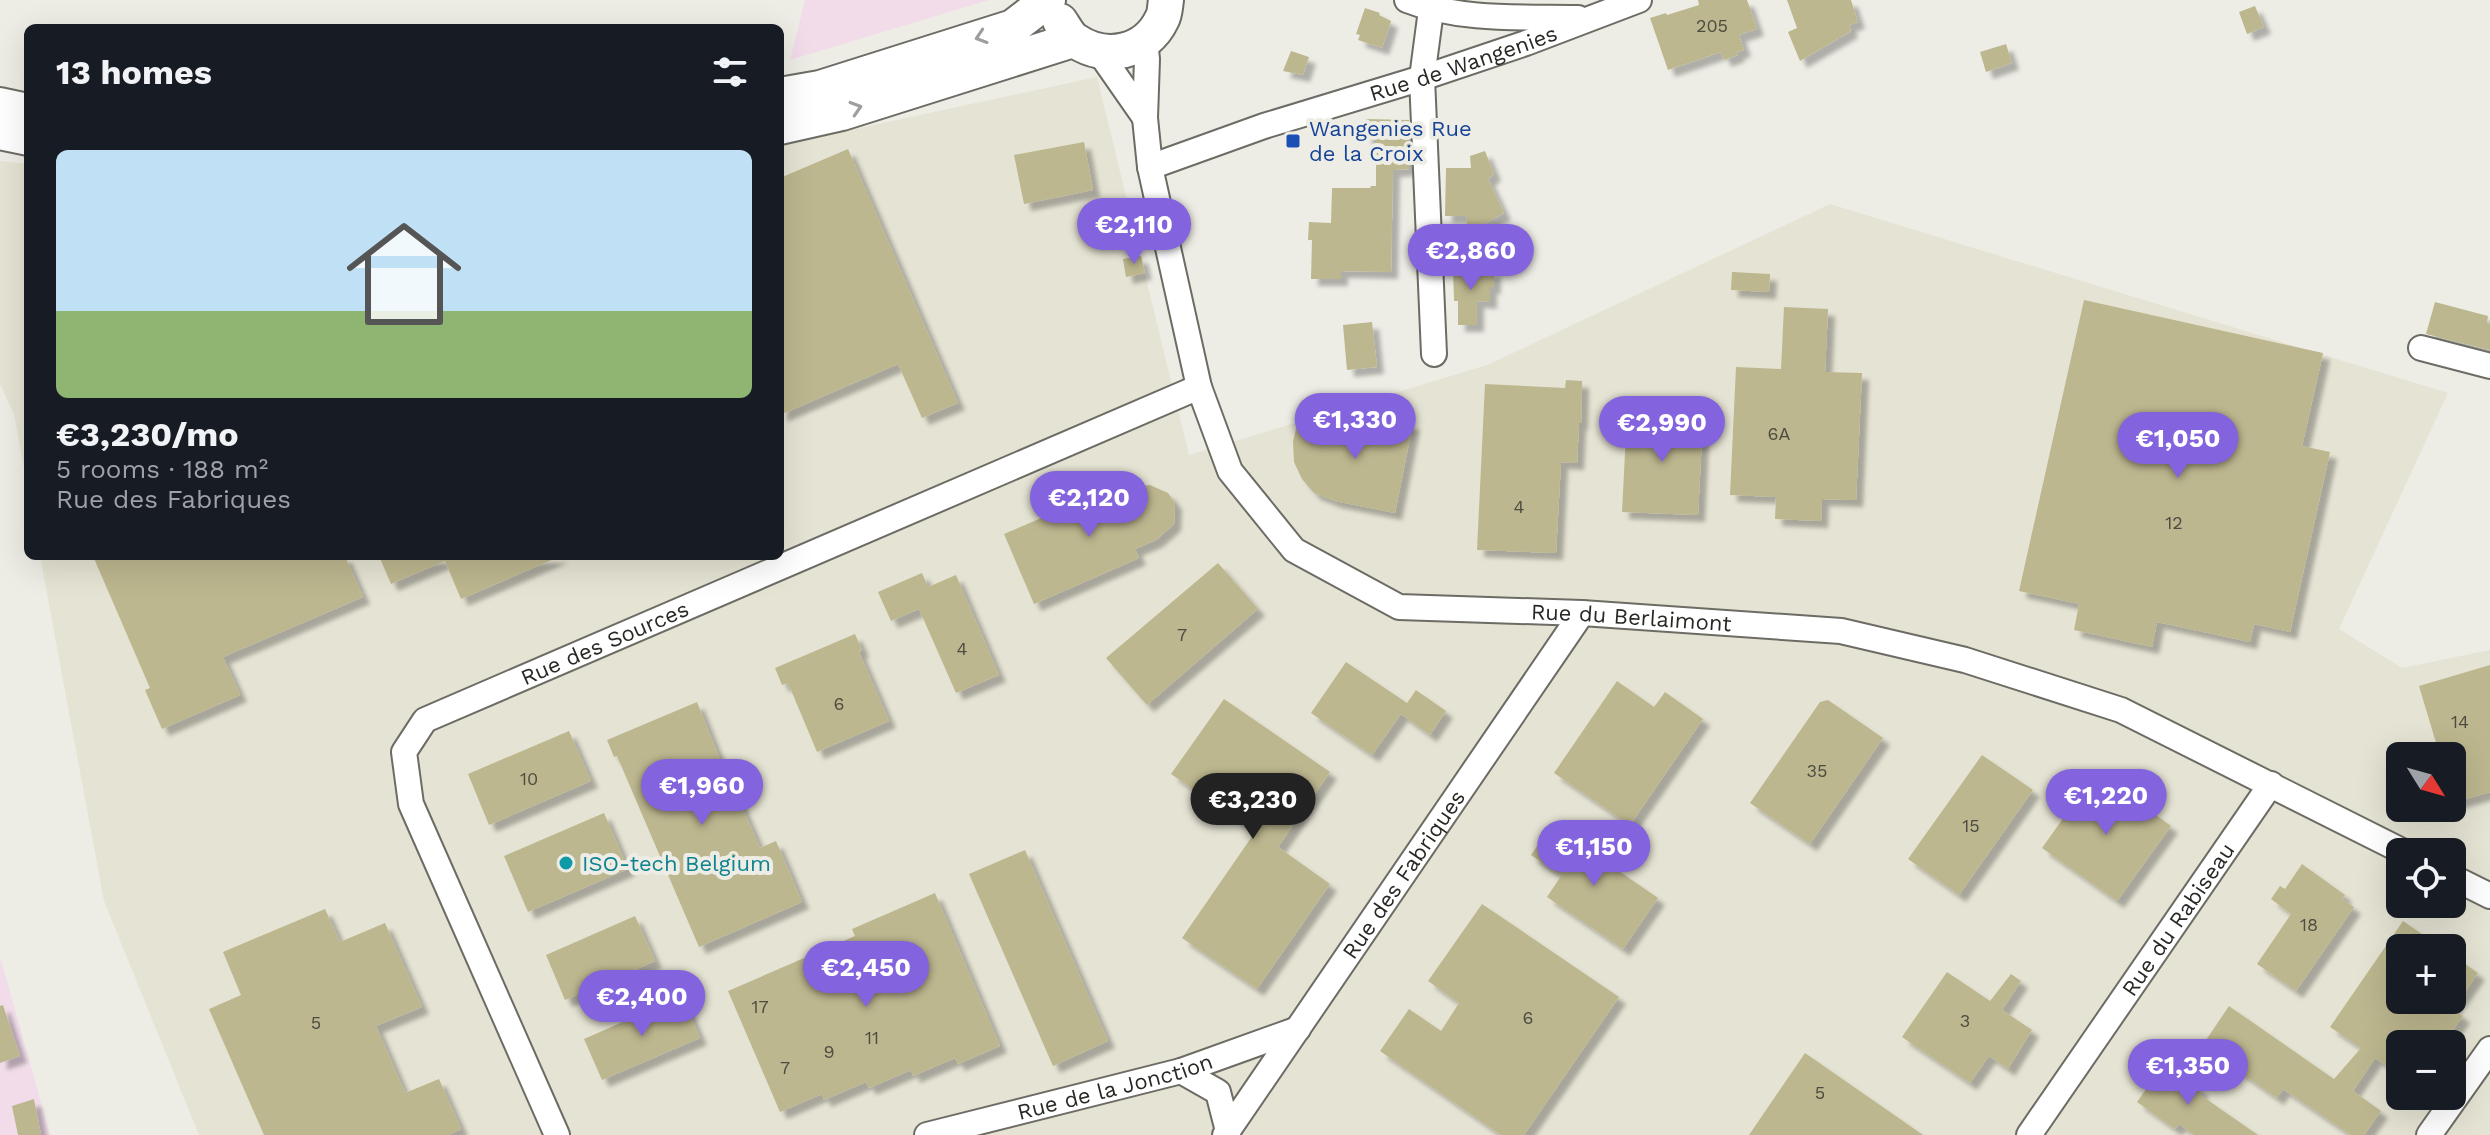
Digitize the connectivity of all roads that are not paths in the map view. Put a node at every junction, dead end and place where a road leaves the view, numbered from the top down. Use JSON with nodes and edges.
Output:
{"nodes":[{"id":1,"x":1048,"y":0,"type":"edge"},
{"id":2,"x":1054,"y":0,"type":"edge"},
{"id":3,"x":1166,"y":0,"type":"edge"},
{"id":4,"x":1407,"y":0,"type":"edge"},
{"id":5,"x":1639,"y":0,"type":"edge"},
{"id":6,"x":1431,"y":10,"type":"junction"},
{"id":7,"x":1589,"y":18,"type":"junction"},
{"id":8,"x":1145,"y":42,"type":"junction"},
{"id":9,"x":1086,"y":46,"type":"junction"},
{"id":10,"x":1422,"y":78,"type":"junction"},
{"id":11,"x":784,"y":94,"type":"edge"},
{"id":12,"x":0,"y":105,"type":"edge"},
{"id":13,"x":24,"y":110,"type":"edge"},
{"id":14,"x":1145,"y":118,"type":"junction"},
{"id":15,"x":784,"y":126,"type":"edge"},
{"id":16,"x":0,"y":132,"type":"edge"},
{"id":17,"x":24,"y":137,"type":"edge"},
{"id":18,"x":1150,"y":167,"type":"junction"},
{"id":19,"x":2421,"y":348,"type":"dead end"},
{"id":20,"x":1434,"y":354,"type":"dead end"},
{"id":21,"x":2490,"y":366,"type":"edge"},
{"id":22,"x":1199,"y":387,"type":"junction"},
{"id":23,"x":1582,"y":613,"type":"junction"},
{"id":24,"x":2271,"y":784,"type":"junction"},
{"id":25,"x":2386,"y":843,"type":"edge"},
{"id":26,"x":2466,"y":884,"type":"edge"},
{"id":27,"x":2490,"y":896,"type":"edge"},
{"id":28,"x":1298,"y":1029,"type":"junction"},
{"id":29,"x":2490,"y":1049,"type":"edge"},
{"id":30,"x":1181,"y":1071,"type":"junction"},
{"id":31,"x":1226,"y":1133,"type":"edge"},
{"id":32,"x":557,"y":1135,"type":"edge"},
{"id":33,"x":927,"y":1135,"type":"edge"},
{"id":34,"x":2029,"y":1135,"type":"edge"},
{"id":35,"x":2429,"y":1135,"type":"edge"}],
"edges":[{"from":1,"to":11,"type":"highway","one_way":true},
{"from":2,"to":9,"type":"highway"},
{"from":3,"to":8,"type":"highway"},
{"from":4,"to":6,"type":"street"},
{"from":5,"to":7,"type":"street","name":"Rue de Wangenies"},
{"from":6,"to":7,"type":"street"},
{"from":6,"to":10,"type":"street"},
{"from":7,"to":10,"type":"street","name":"Rue de Wangenies"},
{"from":8,"to":9,"type":"highway"},
{"from":8,"to":14,"type":"street","name":"Rue du Berlaimont"},
{"from":9,"to":14,"type":"street","name":"Rue du Berlaimont"},
{"from":15,"to":9,"type":"highway","one_way":true},
{"from":10,"to":18,"type":"street","name":"Rue de Wangenies"},
{"from":10,"to":20,"type":"street"},
{"from":12,"to":13,"type":"highway"},
{"from":14,"to":18,"type":"street","name":"Rue du Berlaimont"},
{"from":16,"to":17,"type":"highway"},
{"from":18,"to":22,"type":"street","name":"Rue du Berlaimont"},
{"from":19,"to":21,"type":"street"},
{"from":22,"to":23,"type":"street","name":"Rue du Berlaimont"},
{"from":22,"to":32,"type":"street","name":"Rue des Sources"},
{"from":23,"to":24,"type":"street","name":"Rue du Berlaimont"},
{"from":23,"to":28,"type":"street","name":"Rue des Fabriques"},
{"from":24,"to":25,"type":"street","name":"Rue du Berlaimont"},
{"from":24,"to":34,"type":"street","name":"Rue du Rabiseau"},
{"from":26,"to":27,"type":"street"},
{"from":28,"to":30,"type":"street","name":"Rue de la Jonction"},
{"from":28,"to":31,"type":"street","name":"Rue des Fabriques"},
{"from":29,"to":35,"type":"street"},
{"from":30,"to":31,"type":"street"},
{"from":30,"to":33,"type":"street","name":"Rue de la Jonction"}]}
